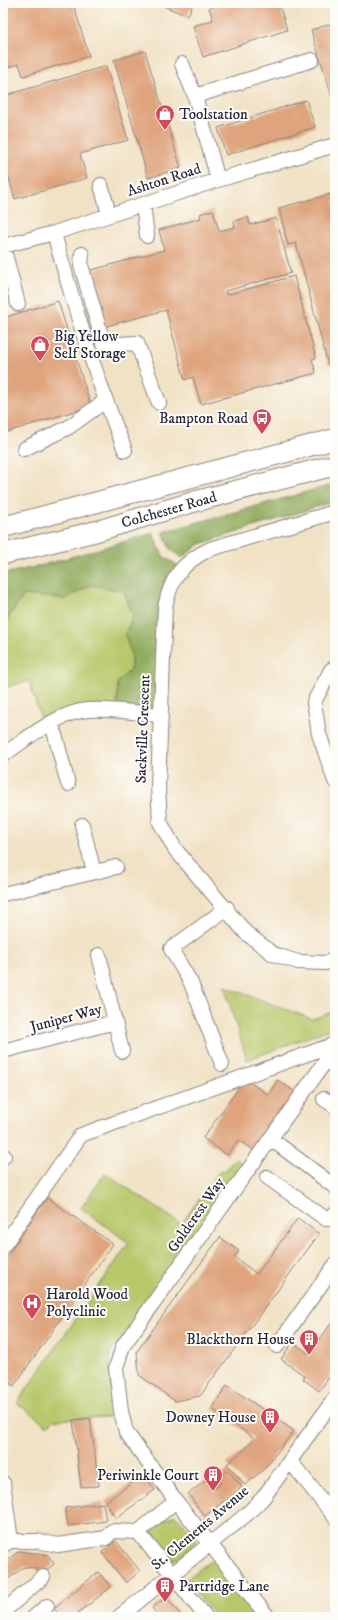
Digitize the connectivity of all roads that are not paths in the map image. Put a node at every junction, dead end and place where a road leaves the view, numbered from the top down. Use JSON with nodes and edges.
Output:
{"nodes":[{"id":1,"x":312,"y":60,"type":"dead end"},
{"id":2,"x":182,"y":64,"type":"dead end"},
{"id":3,"x":195,"y":96,"type":"junction"},
{"id":4,"x":335,"y":145,"type":"edge"},
{"id":5,"x":218,"y":180,"type":"junction"},
{"id":6,"x":101,"y":185,"type":"dead end"},
{"id":7,"x":143,"y":205,"type":"junction"},
{"id":8,"x":109,"y":214,"type":"junction"},
{"id":9,"x":54,"y":233,"type":"junction"},
{"id":10,"x":147,"y":236,"type":"dead end"},
{"id":11,"x":3,"y":246,"type":"edge"},
{"id":12,"x":82,"y":254,"type":"dead end"},
{"id":13,"x":18,"y":304,"type":"dead end"},
{"id":14,"x":105,"y":401,"type":"junction"},
{"id":15,"x":159,"y":403,"type":"dead end"},
{"id":16,"x":335,"y":439,"type":"edge"},
{"id":17,"x":24,"y":449,"type":"dead end"},
{"id":18,"x":125,"y":450,"type":"dead end"},
{"id":19,"x":335,"y":465,"type":"edge"},
{"id":20,"x":335,"y":512,"type":"edge"},
{"id":21,"x":3,"y":527,"type":"edge"},
{"id":22,"x":3,"y":554,"type":"edge"},
{"id":23,"x":335,"y":668,"type":"edge"},
{"id":24,"x":161,"y":715,"type":"junction"},
{"id":25,"x":52,"y":723,"type":"junction"},
{"id":26,"x":3,"y":755,"type":"edge"},
{"id":27,"x":335,"y":782,"type":"edge"},
{"id":28,"x":68,"y":784,"type":"dead end"},
{"id":29,"x":82,"y":825,"type":"dead end"},
{"id":30,"x":116,"y":867,"type":"dead end"},
{"id":31,"x":94,"y":872,"type":"junction"},
{"id":32,"x":3,"y":894,"type":"edge"},
{"id":33,"x":227,"y":908,"type":"junction"},
{"id":34,"x":99,"y":955,"type":"dead end"},
{"id":35,"x":335,"y":960,"type":"edge"},
{"id":36,"x":115,"y":1022,"type":"junction"},
{"id":37,"x":335,"y":1044,"type":"edge"},
{"id":38,"x":335,"y":1048,"type":"edge"},
{"id":39,"x":3,"y":1051,"type":"edge"},
{"id":40,"x":122,"y":1051,"type":"dead end"},
{"id":41,"x":222,"y":1064,"type":"dead end"},
{"id":42,"x":271,"y":1139,"type":"junction"},
{"id":43,"x":267,"y":1177,"type":"dead end"},
{"id":44,"x":335,"y":1187,"type":"edge"},
{"id":45,"x":335,"y":1214,"type":"edge"},
{"id":46,"x":3,"y":1246,"type":"edge"},
{"id":47,"x":335,"y":1265,"type":"edge"},
{"id":48,"x":277,"y":1346,"type":"dead end"},
{"id":49,"x":335,"y":1398,"type":"edge"},
{"id":50,"x":290,"y":1461,"type":"junction"},
{"id":51,"x":3,"y":1483,"type":"edge"},
{"id":52,"x":176,"y":1501,"type":"junction"},
{"id":53,"x":335,"y":1517,"type":"edge"},
{"id":54,"x":138,"y":1532,"type":"junction"},
{"id":55,"x":7,"y":1543,"type":"edge"},
{"id":56,"x":210,"y":1544,"type":"junction"},
{"id":57,"x":172,"y":1574,"type":"junction"},
{"id":58,"x":43,"y":1577,"type":"dead end"},
{"id":59,"x":47,"y":1606,"type":"dead end"},
{"id":60,"x":3,"y":1612,"type":"edge"},
{"id":61,"x":35,"y":1617,"type":"edge"},
{"id":62,"x":119,"y":1617,"type":"edge"},
{"id":63,"x":206,"y":1617,"type":"edge"},
{"id":64,"x":268,"y":1617,"type":"edge"}],
"edges":[{"from":1,"to":3,"type":"street"},
{"from":2,"to":3,"type":"street"},
{"from":3,"to":5,"type":"street"},
{"from":4,"to":5,"type":"street","name":"Ashton Road"},
{"from":5,"to":7,"type":"street","name":"Ashton Road"},
{"from":6,"to":8,"type":"street"},
{"from":7,"to":8,"type":"street","name":"Ashton Road"},
{"from":7,"to":10,"type":"street"},
{"from":8,"to":9,"type":"street","name":"Ashton Road"},
{"from":9,"to":11,"type":"street","name":"Ashton Road"},
{"from":9,"to":14,"type":"street"},
{"from":11,"to":13,"type":"street"},
{"from":12,"to":15,"type":"street"},
{"from":14,"to":17,"type":"street"},
{"from":14,"to":18,"type":"street"},
{"from":16,"to":21,"type":"highway","name":"Colchester Road"},
{"from":19,"to":22,"type":"highway","name":"Colchester Road"},
{"from":20,"to":24,"type":"street","name":"Sackville Crescent"},
{"from":23,"to":27,"type":"street"},
{"from":24,"to":25,"type":"street"},
{"from":24,"to":33,"type":"street","name":"Sackville Crescent"},
{"from":25,"to":26,"type":"street"},
{"from":25,"to":28,"type":"street"},
{"from":29,"to":31,"type":"street"},
{"from":30,"to":31,"type":"street"},
{"from":31,"to":32,"type":"street"},
{"from":33,"to":35,"type":"street","name":"Sackville Crescent"},
{"from":33,"to":41,"type":"street"},
{"from":34,"to":36,"type":"street","name":"Juniper Way"},
{"from":36,"to":39,"type":"street","name":"Juniper Way"},
{"from":36,"to":40,"type":"street","name":"Juniper Way"},
{"from":37,"to":46,"type":"street"},
{"from":38,"to":42,"type":"street","name":"Goldcrest Way"},
{"from":42,"to":44,"type":"street"},
{"from":42,"to":52,"type":"street","name":"Goldcrest Way"},
{"from":43,"to":45,"type":"street"},
{"from":47,"to":48,"type":"street"},
{"from":49,"to":50,"type":"street","name":"St. Clements Avenue"},
{"from":50,"to":53,"type":"street"},
{"from":50,"to":56,"type":"street","name":"St. Clements Avenue"},
{"from":51,"to":55,"type":"street"},
{"from":52,"to":54,"type":"street"},
{"from":52,"to":56,"type":"street","name":"Goldcrest Way"},
{"from":54,"to":55,"type":"street"},
{"from":54,"to":57,"type":"street"},
{"from":56,"to":57,"type":"street","name":"St. Clements Avenue"},
{"from":56,"to":64,"type":"street","name":"Goldcrest Way"},
{"from":57,"to":62,"type":"street","name":"St. Clements Avenue"},
{"from":57,"to":63,"type":"street"},
{"from":58,"to":60,"type":"street"},
{"from":59,"to":61,"type":"street"}]}
